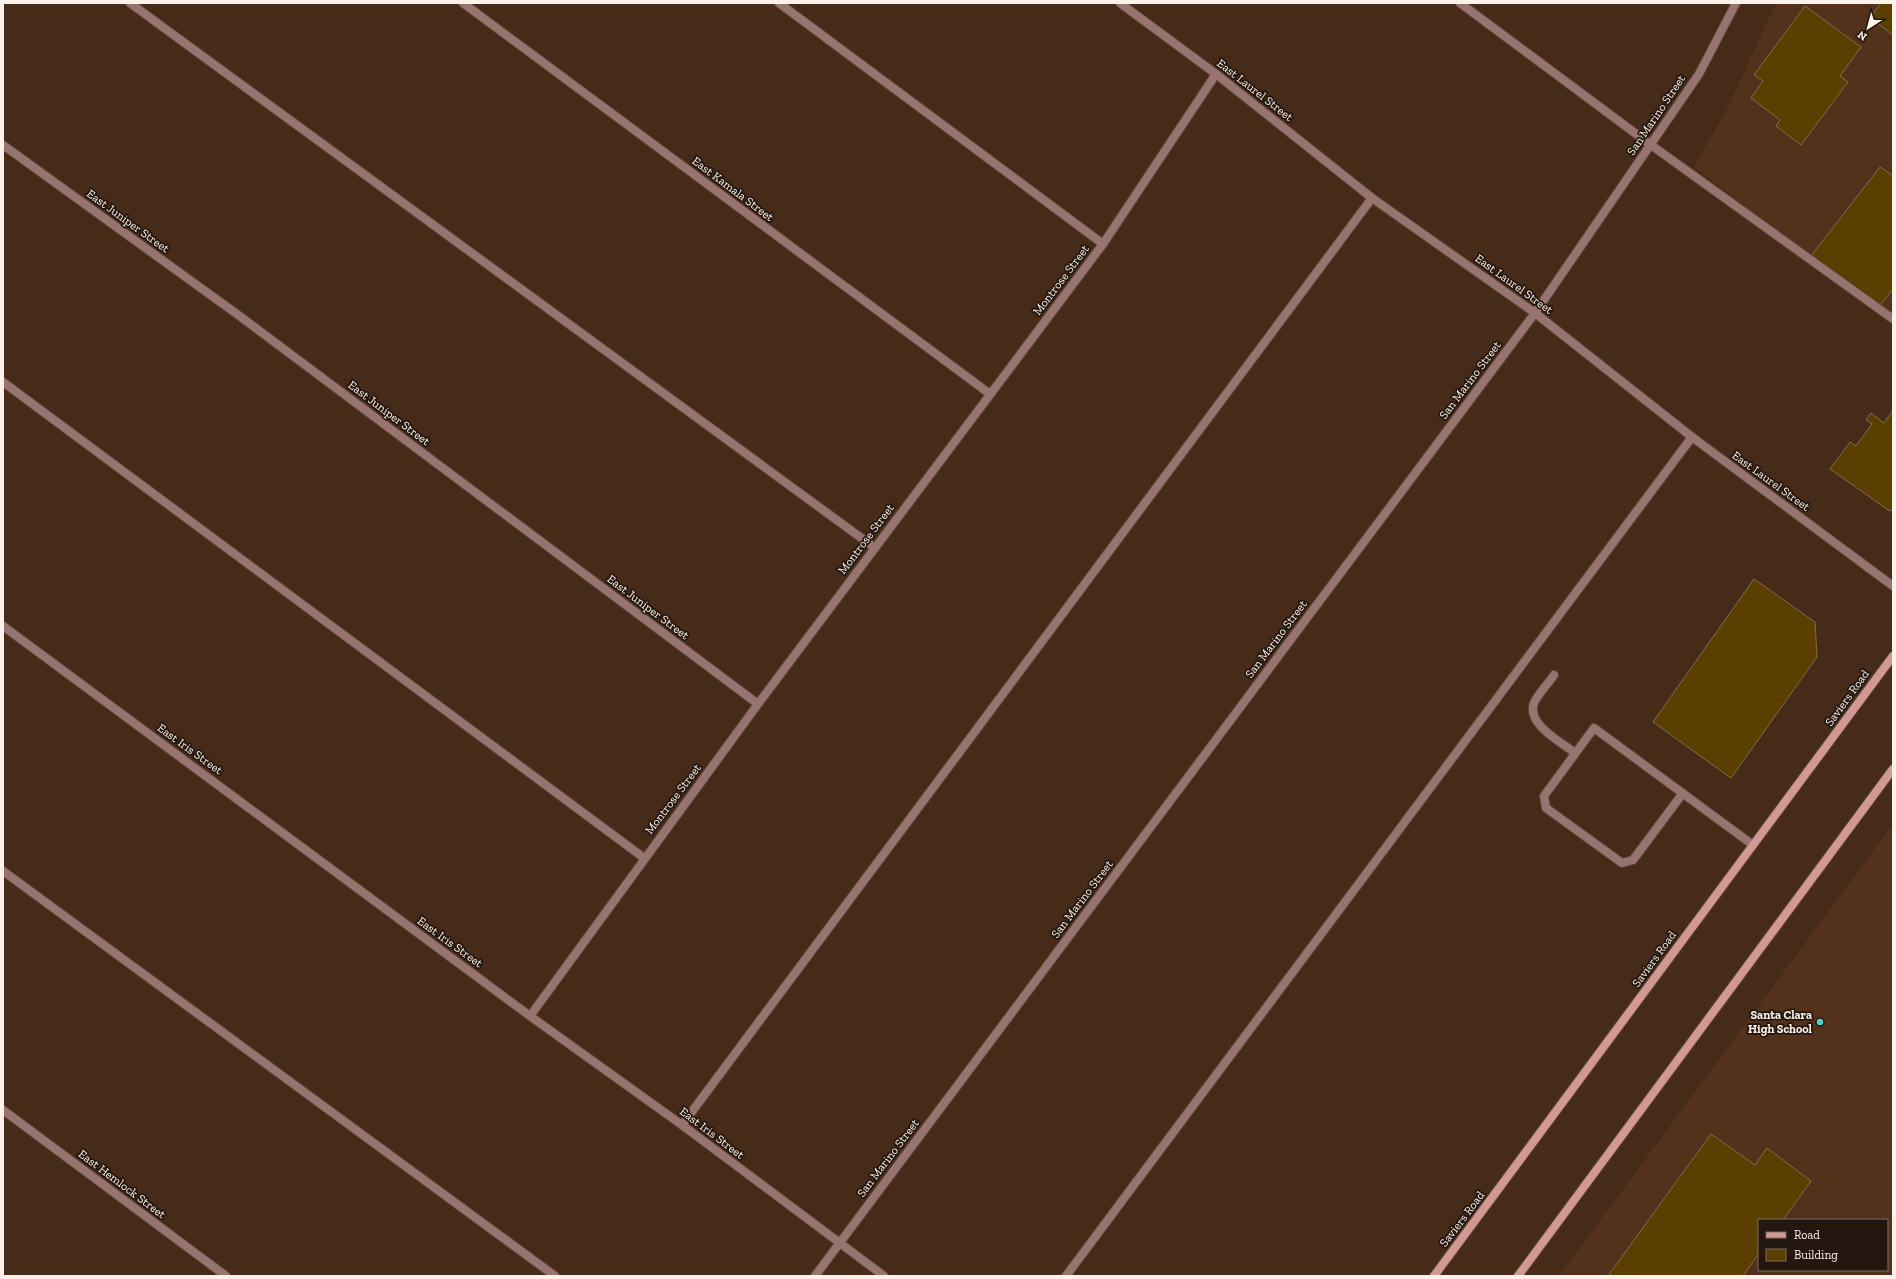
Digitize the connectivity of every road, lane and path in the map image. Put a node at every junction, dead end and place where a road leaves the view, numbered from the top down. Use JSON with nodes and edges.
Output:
{"nodes":[{"id":1,"x":130,"y":3,"type":"edge"},
{"id":2,"x":463,"y":3,"type":"edge"},
{"id":3,"x":779,"y":3,"type":"edge"},
{"id":4,"x":1120,"y":3,"type":"edge"},
{"id":5,"x":1460,"y":3,"type":"edge"},
{"id":6,"x":1736,"y":3,"type":"edge"},
{"id":7,"x":1216,"y":74,"type":"junction"},
{"id":8,"x":3,"y":145,"type":"edge"},
{"id":9,"x":1651,"y":145,"type":"junction"},
{"id":10,"x":1372,"y":198,"type":"junction"},
{"id":11,"x":1103,"y":244,"type":"junction"},
{"id":12,"x":1535,"y":313,"type":"junction"},
{"id":13,"x":1893,"y":319,"type":"edge"},
{"id":14,"x":3,"y":382,"type":"edge"},
{"id":15,"x":990,"y":394,"type":"junction"},
{"id":16,"x":1692,"y":437,"type":"junction"},
{"id":17,"x":874,"y":548,"type":"junction"},
{"id":18,"x":1893,"y":586,"type":"edge"},
{"id":19,"x":3,"y":626,"type":"edge"},
{"id":20,"x":1893,"y":656,"type":"edge"},
{"id":21,"x":1554,"y":675,"type":"dead end"},
{"id":22,"x":758,"y":704,"type":"junction"},
{"id":23,"x":1575,"y":753,"type":"junction"},
{"id":24,"x":1893,"y":770,"type":"edge"},
{"id":25,"x":1683,"y":793,"type":"junction"},
{"id":26,"x":1754,"y":845,"type":"junction"},
{"id":27,"x":644,"y":858,"type":"junction"},
{"id":28,"x":3,"y":871,"type":"edge"},
{"id":29,"x":530,"y":1016,"type":"junction"},
{"id":30,"x":3,"y":1110,"type":"edge"},
{"id":31,"x":682,"y":1125,"type":"junction"},
{"id":32,"x":839,"y":1243,"type":"junction"},
{"id":33,"x":226,"y":1276,"type":"edge"},
{"id":34,"x":555,"y":1276,"type":"edge"},
{"id":35,"x":815,"y":1276,"type":"edge"},
{"id":36,"x":884,"y":1276,"type":"edge"},
{"id":37,"x":1066,"y":1276,"type":"edge"},
{"id":38,"x":1434,"y":1276,"type":"edge"},
{"id":39,"x":1518,"y":1276,"type":"edge"}],
"edges":[{"from":1,"to":17,"type":"street"},
{"from":2,"to":15,"type":"street","name":"East Kamala Street"},
{"from":3,"to":11,"type":"street"},
{"from":4,"to":7,"type":"street","name":"East Laurel Street"},
{"from":5,"to":9,"type":"street"},
{"from":6,"to":9,"type":"street","name":"San Marino Street"},
{"from":7,"to":10,"type":"street","name":"East Laurel Street"},
{"from":7,"to":11,"type":"street","name":"Montrose Street"},
{"from":8,"to":22,"type":"street","name":"East Juniper Street"},
{"from":9,"to":12,"type":"street","name":"San Marino Street"},
{"from":9,"to":13,"type":"street"},
{"from":10,"to":12,"type":"street","name":"East Laurel Street"},
{"from":10,"to":31,"type":"street"},
{"from":11,"to":15,"type":"street","name":"Montrose Street"},
{"from":12,"to":16,"type":"street","name":"East Laurel Street"},
{"from":12,"to":32,"type":"street","name":"San Marino Street"},
{"from":14,"to":27,"type":"street"},
{"from":15,"to":17,"type":"street","name":"Montrose Street"},
{"from":16,"to":18,"type":"street","name":"East Laurel Street"},
{"from":16,"to":37,"type":"street"},
{"from":17,"to":22,"type":"street","name":"Montrose Street"},
{"from":19,"to":29,"type":"street","name":"East Iris Street"},
{"from":20,"to":26,"type":"main road","name":"Saviers Road"},
{"from":21,"to":23,"type":"street"},
{"from":22,"to":27,"type":"street","name":"Montrose Street"},
{"from":23,"to":25,"type":"street"},
{"from":23,"to":25,"type":"street"},
{"from":24,"to":39,"type":"main road"},
{"from":25,"to":26,"type":"street"},
{"from":26,"to":38,"type":"main road","name":"Saviers Road"},
{"from":27,"to":29,"type":"street","name":"Montrose Street"},
{"from":28,"to":34,"type":"street"},
{"from":29,"to":31,"type":"street","name":"East Iris Street"},
{"from":30,"to":33,"type":"street","name":"East Hemlock Street"},
{"from":31,"to":32,"type":"street","name":"East Iris Street"},
{"from":32,"to":35,"type":"street","name":"San Marino Street"},
{"from":32,"to":36,"type":"street","name":"East Iris Street"}]}
